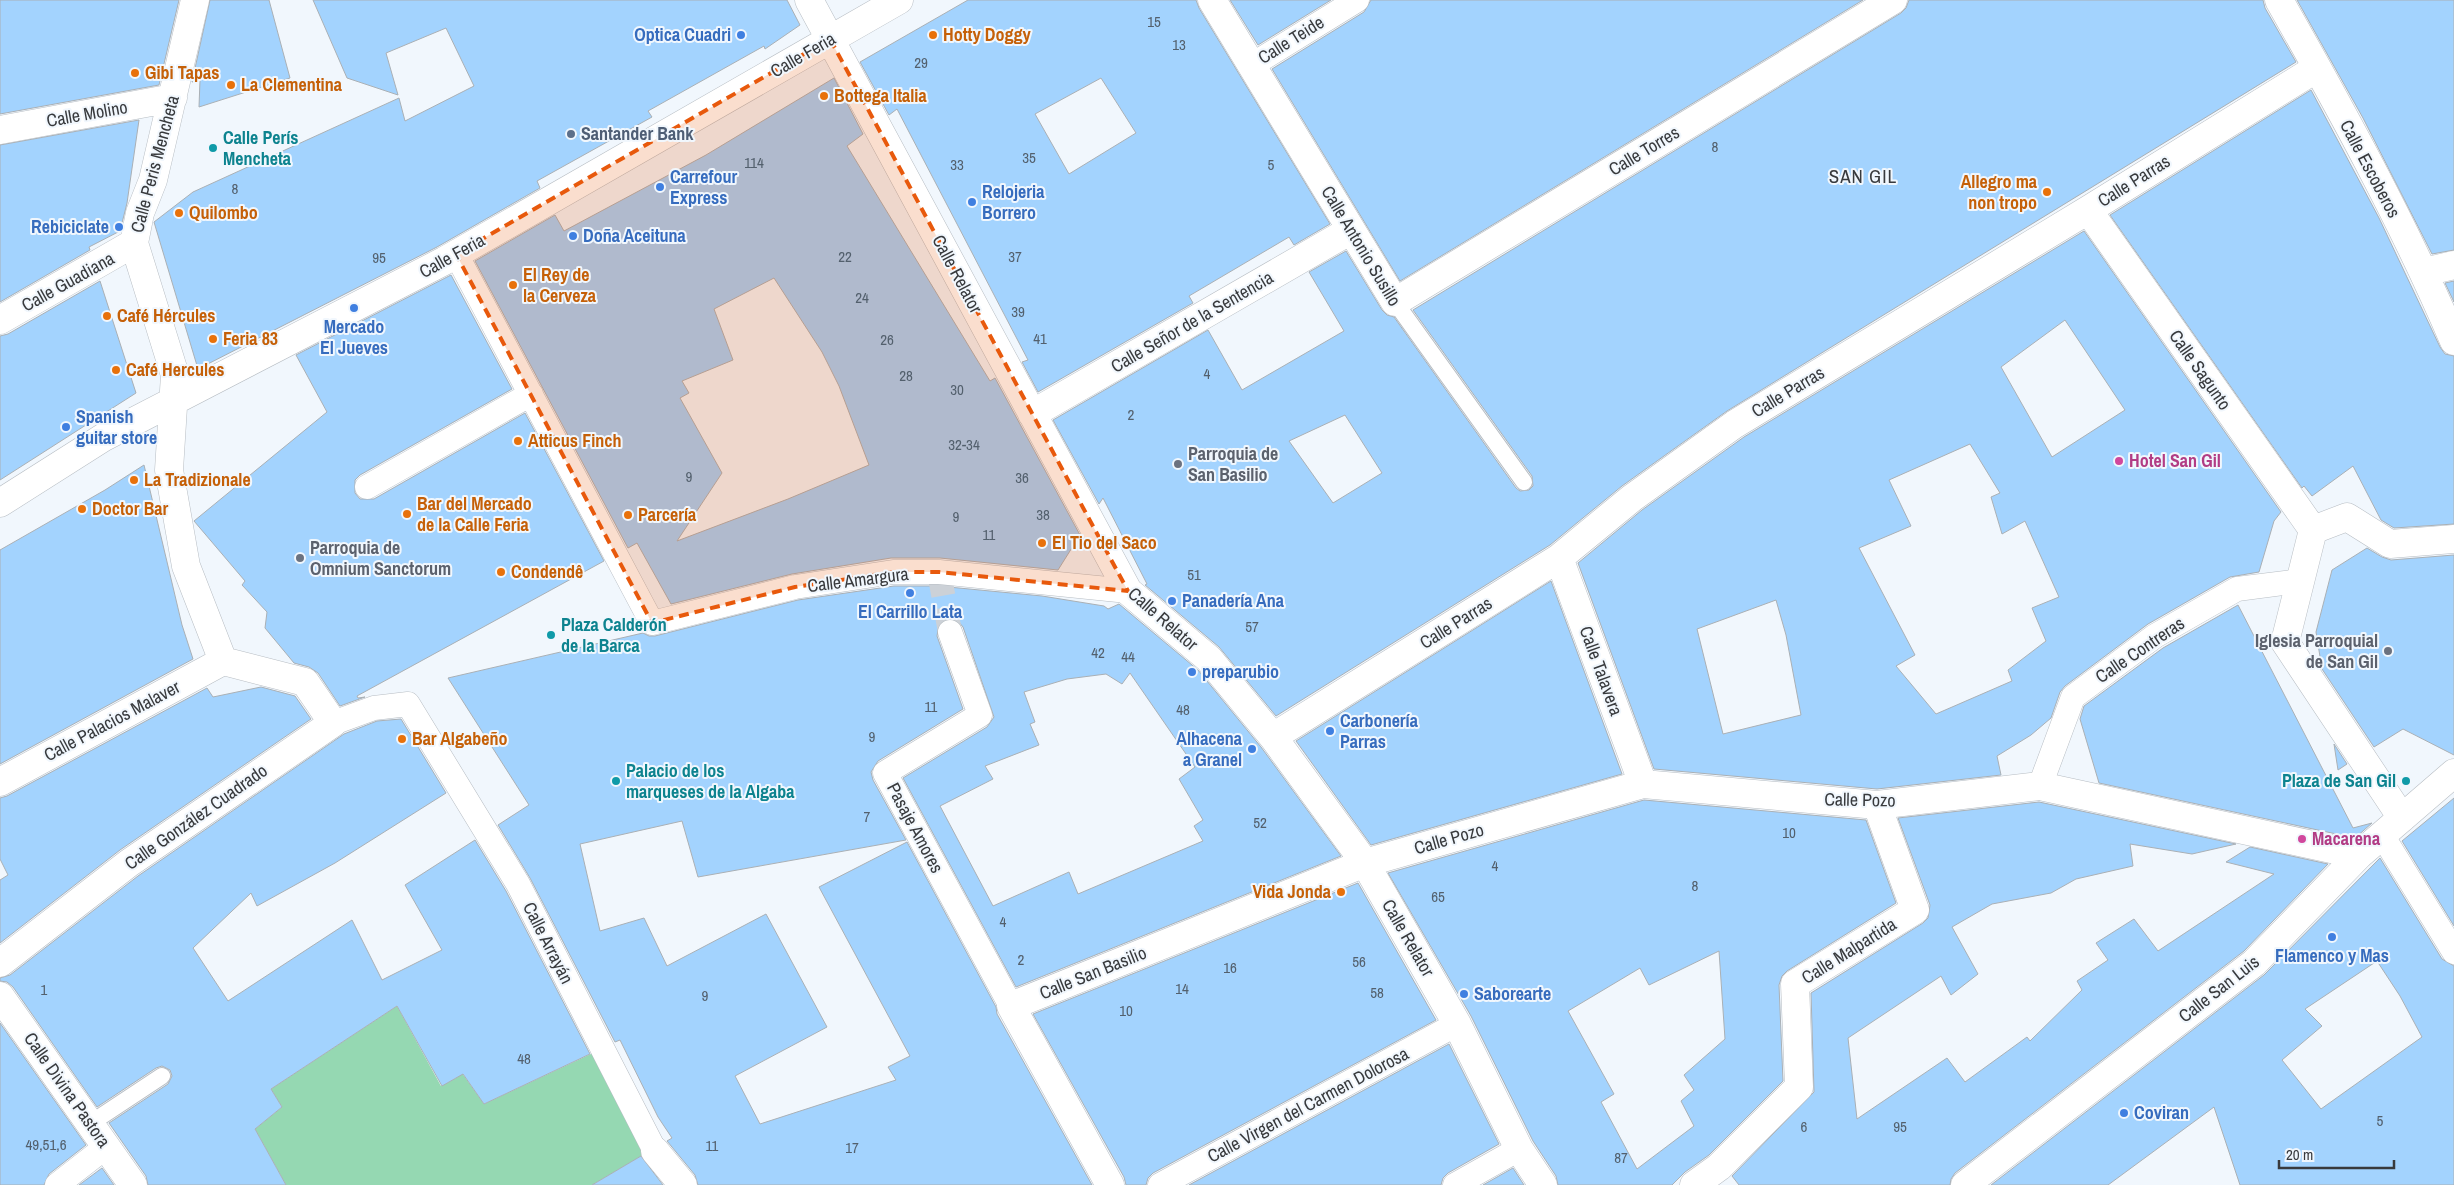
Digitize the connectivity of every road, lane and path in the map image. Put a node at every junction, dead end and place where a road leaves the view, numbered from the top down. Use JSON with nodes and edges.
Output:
{"nodes":[{"id":1,"x":195,"y":0,"type":"edge"},
{"id":2,"x":809,"y":0,"type":"edge"},
{"id":3,"x":899,"y":0,"type":"edge"},
{"id":4,"x":1212,"y":0,"type":"edge"},
{"id":5,"x":1357,"y":0,"type":"edge"},
{"id":6,"x":1893,"y":0,"type":"edge"},
{"id":7,"x":2279,"y":0,"type":"edge"},
{"id":8,"x":830,"y":39,"type":"junction"},
{"id":9,"x":1252,"y":65,"type":"junction"},
{"id":10,"x":2318,"y":68,"type":"junction"},
{"id":11,"x":174,"y":98,"type":"junction"},
{"id":12,"x":0,"y":130,"type":"edge"},
{"id":13,"x":2088,"y":210,"type":"junction"},
{"id":14,"x":1351,"y":230,"type":"junction"},
{"id":15,"x":134,"y":243,"type":"junction"},
{"id":16,"x":456,"y":254,"type":"junction"},
{"id":17,"x":2454,"y":265,"type":"edge"},
{"id":18,"x":2424,"y":272,"type":"junction"},
{"id":19,"x":1395,"y":302,"type":"junction"},
{"id":20,"x":0,"y":320,"type":"edge"},
{"id":21,"x":2454,"y":341,"type":"edge"},
{"id":22,"x":531,"y":394,"type":"junction"},
{"id":23,"x":174,"y":401,"type":"junction"},
{"id":24,"x":1032,"y":414,"type":"junction"},
{"id":25,"x":1524,"y":482,"type":"dead end"},
{"id":26,"x":368,"y":487,"type":"dead end"},
{"id":27,"x":0,"y":503,"type":"edge"},
{"id":28,"x":2313,"y":530,"type":"junction"},
{"id":29,"x":2454,"y":539,"type":"edge"},
{"id":30,"x":1559,"y":558,"type":"junction"},
{"id":31,"x":2300,"y":581,"type":"junction"},
{"id":32,"x":1128,"y":591,"type":"junction"},
{"id":33,"x":950,"y":632,"type":"tunnel mouth"},
{"id":34,"x":223,"y":661,"type":"junction"},
{"id":35,"x":408,"y":704,"type":"joint"},
{"id":36,"x":334,"y":723,"type":"junction"},
{"id":37,"x":1273,"y":737,"type":"junction"},
{"id":38,"x":2454,"y":773,"type":"edge"},
{"id":39,"x":0,"y":782,"type":"edge"},
{"id":40,"x":1643,"y":784,"type":"junction"},
{"id":41,"x":2040,"y":786,"type":"junction"},
{"id":42,"x":1877,"y":805,"type":"junction"},
{"id":43,"x":2402,"y":818,"type":"junction"},
{"id":44,"x":2382,"y":835,"type":"junction"},
{"id":45,"x":2359,"y":855,"type":"junction"},
{"id":46,"x":1365,"y":863,"type":"junction"},
{"id":47,"x":2454,"y":952,"type":"edge"},
{"id":48,"x":0,"y":963,"type":"edge"},
{"id":49,"x":0,"y":996,"type":"edge"},
{"id":50,"x":1011,"y":1006,"type":"junction"},
{"id":51,"x":1457,"y":1024,"type":"junction"},
{"id":52,"x":162,"y":1076,"type":"dead end"},
{"id":53,"x":91,"y":1123,"type":"junction"},
{"id":54,"x":107,"y":1146,"type":"junction"},
{"id":55,"x":1519,"y":1149,"type":"junction"},
{"id":56,"x":655,"y":1151,"type":"joint"},
{"id":57,"x":56,"y":1185,"type":"edge"},
{"id":58,"x":133,"y":1185,"type":"edge"},
{"id":59,"x":683,"y":1185,"type":"edge"},
{"id":60,"x":1110,"y":1185,"type":"edge"},
{"id":61,"x":1160,"y":1185,"type":"edge"},
{"id":62,"x":1454,"y":1185,"type":"edge"},
{"id":63,"x":1543,"y":1185,"type":"edge"},
{"id":64,"x":1694,"y":1185,"type":"edge"},
{"id":65,"x":1965,"y":1185,"type":"edge"}],
"edges":[{"from":1,"to":11,"type":"street","name":"Calle Peris Mencheta"},
{"from":2,"to":8,"type":"street","name":"Calle Relator"},
{"from":3,"to":8,"type":"street","name":"Calle Feria"},
{"from":4,"to":9,"type":"street","name":"Calle Antonio Susillo"},
{"from":5,"to":9,"type":"street","name":"Calle Teide"},
{"from":6,"to":19,"type":"street","name":"Calle Torres"},
{"from":7,"to":10,"type":"street","name":"Calle Escoberos"},
{"from":8,"to":16,"type":"street","name":"Calle Feria"},
{"from":8,"to":24,"type":"street","name":"Calle Relator"},
{"from":9,"to":14,"type":"street","name":"Calle Antonio Susillo"},
{"from":10,"to":13,"type":"street","name":"Calle Parras"},
{"from":10,"to":18,"type":"street","name":"Calle Escoberos"},
{"from":11,"to":12,"type":"street","name":"Calle Molino"},
{"from":11,"to":15,"type":"street","name":"Calle Peris Mencheta"},
{"from":13,"to":28,"type":"street","name":"Calle Sagunto"},
{"from":13,"to":30,"type":"street","name":"Calle Parras"},
{"from":14,"to":19,"type":"street","name":"Calle Antonio Susillo"},
{"from":14,"to":24,"type":"street","name":"Calle Señor de la Sentencia"},
{"from":15,"to":20,"type":"street","name":"Calle Guadiana"},
{"from":15,"to":23,"type":"street","name":"Calle Peris Mencheta"},
{"from":16,"to":22,"type":"street"},
{"from":16,"to":23,"type":"street","name":"Calle Feria"},
{"from":17,"to":18,"type":"street"},
{"from":18,"to":21,"type":"street","name":"Calle Escoberos"},
{"from":19,"to":25,"type":"lane","name":"Calle Antonio Susillo"},
{"from":22,"to":26,"type":"street"},
{"from":22,"to":32,"type":"street","name":"Calle Amargura"},
{"from":23,"to":27,"type":"street","name":"Calle Feria"},
{"from":23,"to":34,"type":"street","name":"Calle Peris Mencheta"},
{"from":24,"to":32,"type":"street","name":"Calle Relator"},
{"from":28,"to":29,"type":"street"},
{"from":28,"to":31,"type":"street"},
{"from":30,"to":37,"type":"street","name":"Calle Parras"},
{"from":30,"to":40,"type":"street","name":"Calle Talavera"},
{"from":31,"to":41,"type":"street","name":"Calle Contreras"},
{"from":31,"to":43,"type":"street"},
{"from":32,"to":37,"type":"street","name":"Calle Relator"},
{"from":33,"to":50,"type":"street","name":"Pasaje Amores"},
{"from":34,"to":36,"type":"street"},
{"from":34,"to":39,"type":"street","name":"Calle Palacios Malaver"},
{"from":35,"to":36,"type":"street","name":"Calle González Cuadrado"},
{"from":35,"to":56,"type":"street","name":"Calle Arrayán"},
{"from":36,"to":48,"type":"street","name":"Calle González Cuadrado"},
{"from":37,"to":46,"type":"street","name":"Calle Relator"},
{"from":38,"to":43,"type":"street","name":"Calle San Luis"},
{"from":40,"to":42,"type":"street","name":"Calle Pozo"},
{"from":40,"to":46,"type":"street","name":"Calle Pozo"},
{"from":41,"to":42,"type":"street","name":"Calle Pozo"},
{"from":41,"to":45,"type":"street","name":"Calle Pozo"},
{"from":42,"to":64,"type":"street","name":"Calle Malpartida"},
{"from":43,"to":44,"type":"street","name":"Calle San Luis"},
{"from":44,"to":45,"type":"street","name":"Calle San Luis"},
{"from":44,"to":47,"type":"street"},
{"from":45,"to":65,"type":"street","name":"Calle San Luis"},
{"from":46,"to":50,"type":"street","name":"Calle San Basilio"},
{"from":46,"to":51,"type":"street","name":"Calle Relator"},
{"from":49,"to":53,"type":"street","name":"Calle Divina Pastora"},
{"from":50,"to":60,"type":"street"},
{"from":51,"to":55,"type":"street","name":"Calle Relator"},
{"from":51,"to":61,"type":"street","name":"Calle Virgen del Carmen Dolorosa"},
{"from":52,"to":53,"type":"lane"},
{"from":53,"to":54,"type":"street","name":"Calle Divina Pastora"},
{"from":54,"to":57,"type":"street"},
{"from":54,"to":58,"type":"street","name":"Calle Divina Pastora"},
{"from":55,"to":62,"type":"street"},
{"from":55,"to":63,"type":"street","name":"Calle Relator"},
{"from":56,"to":59,"type":"street","name":"Calle Arrayán"}]}
